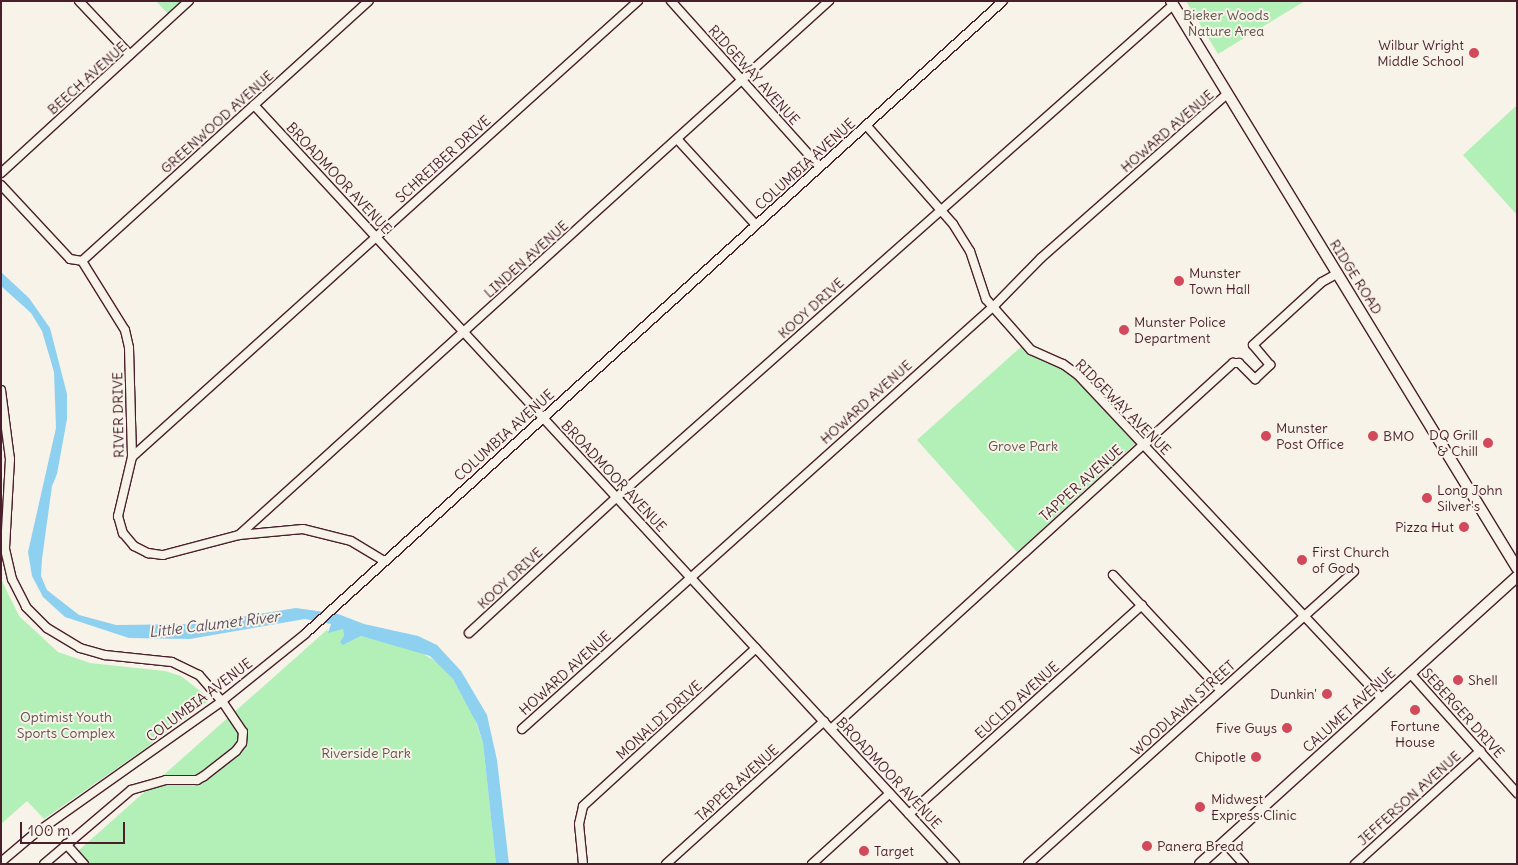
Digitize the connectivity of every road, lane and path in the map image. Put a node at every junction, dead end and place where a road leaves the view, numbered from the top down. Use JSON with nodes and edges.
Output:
{"nodes":[{"id":1,"x":79,"y":1,"type":"edge"},
{"id":2,"x":189,"y":1,"type":"edge"},
{"id":3,"x":369,"y":1,"type":"edge"},
{"id":4,"x":638,"y":1,"type":"edge"},
{"id":5,"x":671,"y":1,"type":"edge"},
{"id":6,"x":829,"y":1,"type":"edge"},
{"id":7,"x":1003,"y":1,"type":"edge"},
{"id":8,"x":1172,"y":3,"type":"edge"},
{"id":9,"x":130,"y":55,"type":"junction"},
{"id":10,"x":743,"y":81,"type":"junction"},
{"id":11,"x":1227,"y":94,"type":"junction"},
{"id":12,"x":254,"y":105,"type":"junction"},
{"id":13,"x":866,"y":125,"type":"junction"},
{"id":14,"x":678,"y":140,"type":"junction"},
{"id":15,"x":819,"y":166,"type":"junction"},
{"id":16,"x":1,"y":173,"type":"edge"},
{"id":17,"x":1,"y":185,"type":"edge"},
{"id":18,"x":940,"y":210,"type":"junction"},
{"id":19,"x":755,"y":224,"type":"junction"},
{"id":20,"x":376,"y":236,"type":"junction"},
{"id":21,"x":82,"y":261,"type":"junction"},
{"id":22,"x":1338,"y":273,"type":"junction"},
{"id":23,"x":994,"y":306,"type":"junction"},
{"id":24,"x":463,"y":332,"type":"junction"},
{"id":25,"x":1,"y":390,"type":"edge"},
{"id":26,"x":542,"y":417,"type":"junction"},
{"id":27,"x":1143,"y":444,"type":"junction"},
{"id":28,"x":132,"y":457,"type":"junction"},
{"id":29,"x":616,"y":497,"type":"junction"},
{"id":30,"x":239,"y":536,"type":"junction"},
{"id":31,"x":384,"y":561,"type":"junction"},
{"id":32,"x":1517,"y":568,"type":"edge"},
{"id":33,"x":1354,"y":571,"type":"dead end"},
{"id":34,"x":1113,"y":575,"type":"dead end"},
{"id":35,"x":689,"y":576,"type":"junction"},
{"id":36,"x":1517,"y":577,"type":"edge"},
{"id":37,"x":1142,"y":605,"type":"junction"},
{"id":38,"x":1305,"y":615,"type":"junction"},
{"id":39,"x":469,"y":633,"type":"dead end"},
{"id":40,"x":756,"y":648,"type":"junction"},
{"id":41,"x":1410,"y":673,"type":"junction"},
{"id":42,"x":1220,"y":691,"type":"junction"},
{"id":43,"x":1382,"y":699,"type":"junction"},
{"id":44,"x":222,"y":701,"type":"junction"},
{"id":45,"x":824,"y":721,"type":"junction"},
{"id":46,"x":522,"y":729,"type":"dead end"},
{"id":47,"x":831,"y":729,"type":"junction"},
{"id":48,"x":1480,"y":751,"type":"junction"},
{"id":49,"x":890,"y":793,"type":"junction"},
{"id":50,"x":1517,"y":793,"type":"edge"},
{"id":51,"x":909,"y":814,"type":"junction"},
{"id":52,"x":1224,"y":842,"type":"junction"},
{"id":53,"x":66,"y":844,"type":"junction"},
{"id":54,"x":1,"y":862,"type":"edge"},
{"id":55,"x":44,"y":864,"type":"edge"},
{"id":56,"x":84,"y":864,"type":"edge"},
{"id":57,"x":583,"y":864,"type":"edge"},
{"id":58,"x":666,"y":864,"type":"edge"},
{"id":59,"x":812,"y":864,"type":"edge"},
{"id":60,"x":955,"y":864,"type":"edge"},
{"id":61,"x":1028,"y":864,"type":"edge"},
{"id":62,"x":1200,"y":864,"type":"edge"},
{"id":63,"x":1244,"y":864,"type":"edge"},
{"id":64,"x":1355,"y":864,"type":"edge"}],
"edges":[{"from":1,"to":9,"type":"street"},
{"from":2,"to":9,"type":"street","name":"BEECH AVENUE"},
{"from":3,"to":12,"type":"street","name":"GREENWOOD AVENUE"},
{"from":4,"to":20,"type":"street","name":"SCHREIBER DRIVE"},
{"from":5,"to":10,"type":"street","name":"RIDGEWAY AVENUE"},
{"from":6,"to":10,"type":"street","name":"LINDEN AVENUE"},
{"from":7,"to":13,"type":"street","name":"COLUMBIA AVENUE"},
{"from":8,"to":11,"type":"main road","name":"RIDGE ROAD"},
{"from":8,"to":18,"type":"street","name":"KOOY DRIVE"},
{"from":9,"to":16,"type":"street","name":"BEECH AVENUE"},
{"from":10,"to":14,"type":"street","name":"LINDEN AVENUE"},
{"from":10,"to":15,"type":"street","name":"RIDGEWAY AVENUE"},
{"from":11,"to":22,"type":"main road","name":"RIDGE ROAD"},
{"from":11,"to":23,"type":"street","name":"HOWARD AVENUE"},
{"from":12,"to":20,"type":"street","name":"BROADMOOR AVENUE"},
{"from":12,"to":21,"type":"street","name":"GREENWOOD AVENUE"},
{"from":13,"to":15,"type":"street","name":"COLUMBIA AVENUE"},
{"from":13,"to":18,"type":"street","name":"RIDGEWAY AVENUE"},
{"from":14,"to":19,"type":"street"},
{"from":14,"to":24,"type":"street","name":"LINDEN AVENUE"},
{"from":15,"to":19,"type":"street","name":"COLUMBIA AVENUE"},
{"from":17,"to":21,"type":"street","name":"RIVER DRIVE"},
{"from":18,"to":23,"type":"street","name":"RIDGEWAY AVENUE"},
{"from":18,"to":29,"type":"street","name":"KOOY DRIVE"},
{"from":19,"to":26,"type":"street","name":"COLUMBIA AVENUE"},
{"from":20,"to":24,"type":"street","name":"BROADMOOR AVENUE"},
{"from":20,"to":28,"type":"street","name":"SCHREIBER DRIVE"},
{"from":21,"to":28,"type":"street","name":"RIVER DRIVE"},
{"from":22,"to":27,"type":"street","name":"TAPPER AVENUE"},
{"from":22,"to":32,"type":"main road","name":"RIDGE ROAD"},
{"from":23,"to":27,"type":"street","name":"RIDGEWAY AVENUE"},
{"from":23,"to":35,"type":"street","name":"HOWARD AVENUE"},
{"from":24,"to":26,"type":"street","name":"BROADMOOR AVENUE"},
{"from":24,"to":30,"type":"street","name":"LINDEN AVENUE"},
{"from":25,"to":44,"type":"street"},
{"from":26,"to":29,"type":"street","name":"BROADMOOR AVENUE"},
{"from":26,"to":31,"type":"street","name":"COLUMBIA AVENUE"},
{"from":27,"to":38,"type":"street","name":"RIDGEWAY AVENUE"},
{"from":27,"to":47,"type":"street","name":"TAPPER AVENUE"},
{"from":28,"to":30,"type":"street","name":"RIVER DRIVE"},
{"from":29,"to":35,"type":"street","name":"BROADMOOR AVENUE"},
{"from":29,"to":39,"type":"street","name":"KOOY DRIVE"},
{"from":30,"to":31,"type":"street","name":"RIVER DRIVE"},
{"from":31,"to":44,"type":"street","name":"COLUMBIA AVENUE"},
{"from":33,"to":38,"type":"street","name":"WOODLAWN STREET"},
{"from":34,"to":37,"type":"street"},
{"from":35,"to":40,"type":"street","name":"BROADMOOR AVENUE"},
{"from":35,"to":46,"type":"street","name":"HOWARD AVENUE"},
{"from":36,"to":41,"type":"main road","name":"CALUMET AVENUE"},
{"from":37,"to":42,"type":"street"},
{"from":37,"to":51,"type":"street","name":"EUCLID AVENUE"},
{"from":38,"to":42,"type":"street","name":"WOODLAWN STREET"},
{"from":38,"to":43,"type":"street","name":"RIDGEWAY AVENUE"},
{"from":40,"to":45,"type":"street","name":"BROADMOOR AVENUE"},
{"from":40,"to":57,"type":"street","name":"MONALDI DRIVE"},
{"from":41,"to":43,"type":"main road","name":"CALUMET AVENUE"},
{"from":41,"to":48,"type":"street","name":"SEBERGER DRIVE"},
{"from":42,"to":61,"type":"street","name":"WOODLAWN STREET"},
{"from":43,"to":52,"type":"main road","name":"CALUMET AVENUE"},
{"from":44,"to":53,"type":"street"},
{"from":44,"to":54,"type":"street","name":"COLUMBIA AVENUE"},
{"from":45,"to":47,"type":"street","name":"BROADMOOR AVENUE"},
{"from":45,"to":58,"type":"street","name":"TAPPER AVENUE"},
{"from":47,"to":49,"type":"street","name":"BROADMOOR AVENUE"},
{"from":48,"to":50,"type":"street","name":"SEBERGER DRIVE"},
{"from":48,"to":64,"type":"street","name":"JEFFERSON AVENUE"},
{"from":49,"to":51,"type":"street","name":"BROADMOOR AVENUE"},
{"from":49,"to":59,"type":"street"},
{"from":51,"to":60,"type":"street","name":"BROADMOOR AVENUE"},
{"from":52,"to":62,"type":"main road","name":"CALUMET AVENUE"},
{"from":52,"to":63,"type":"street"},
{"from":53,"to":55,"type":"street"},
{"from":53,"to":56,"type":"street"}]}
